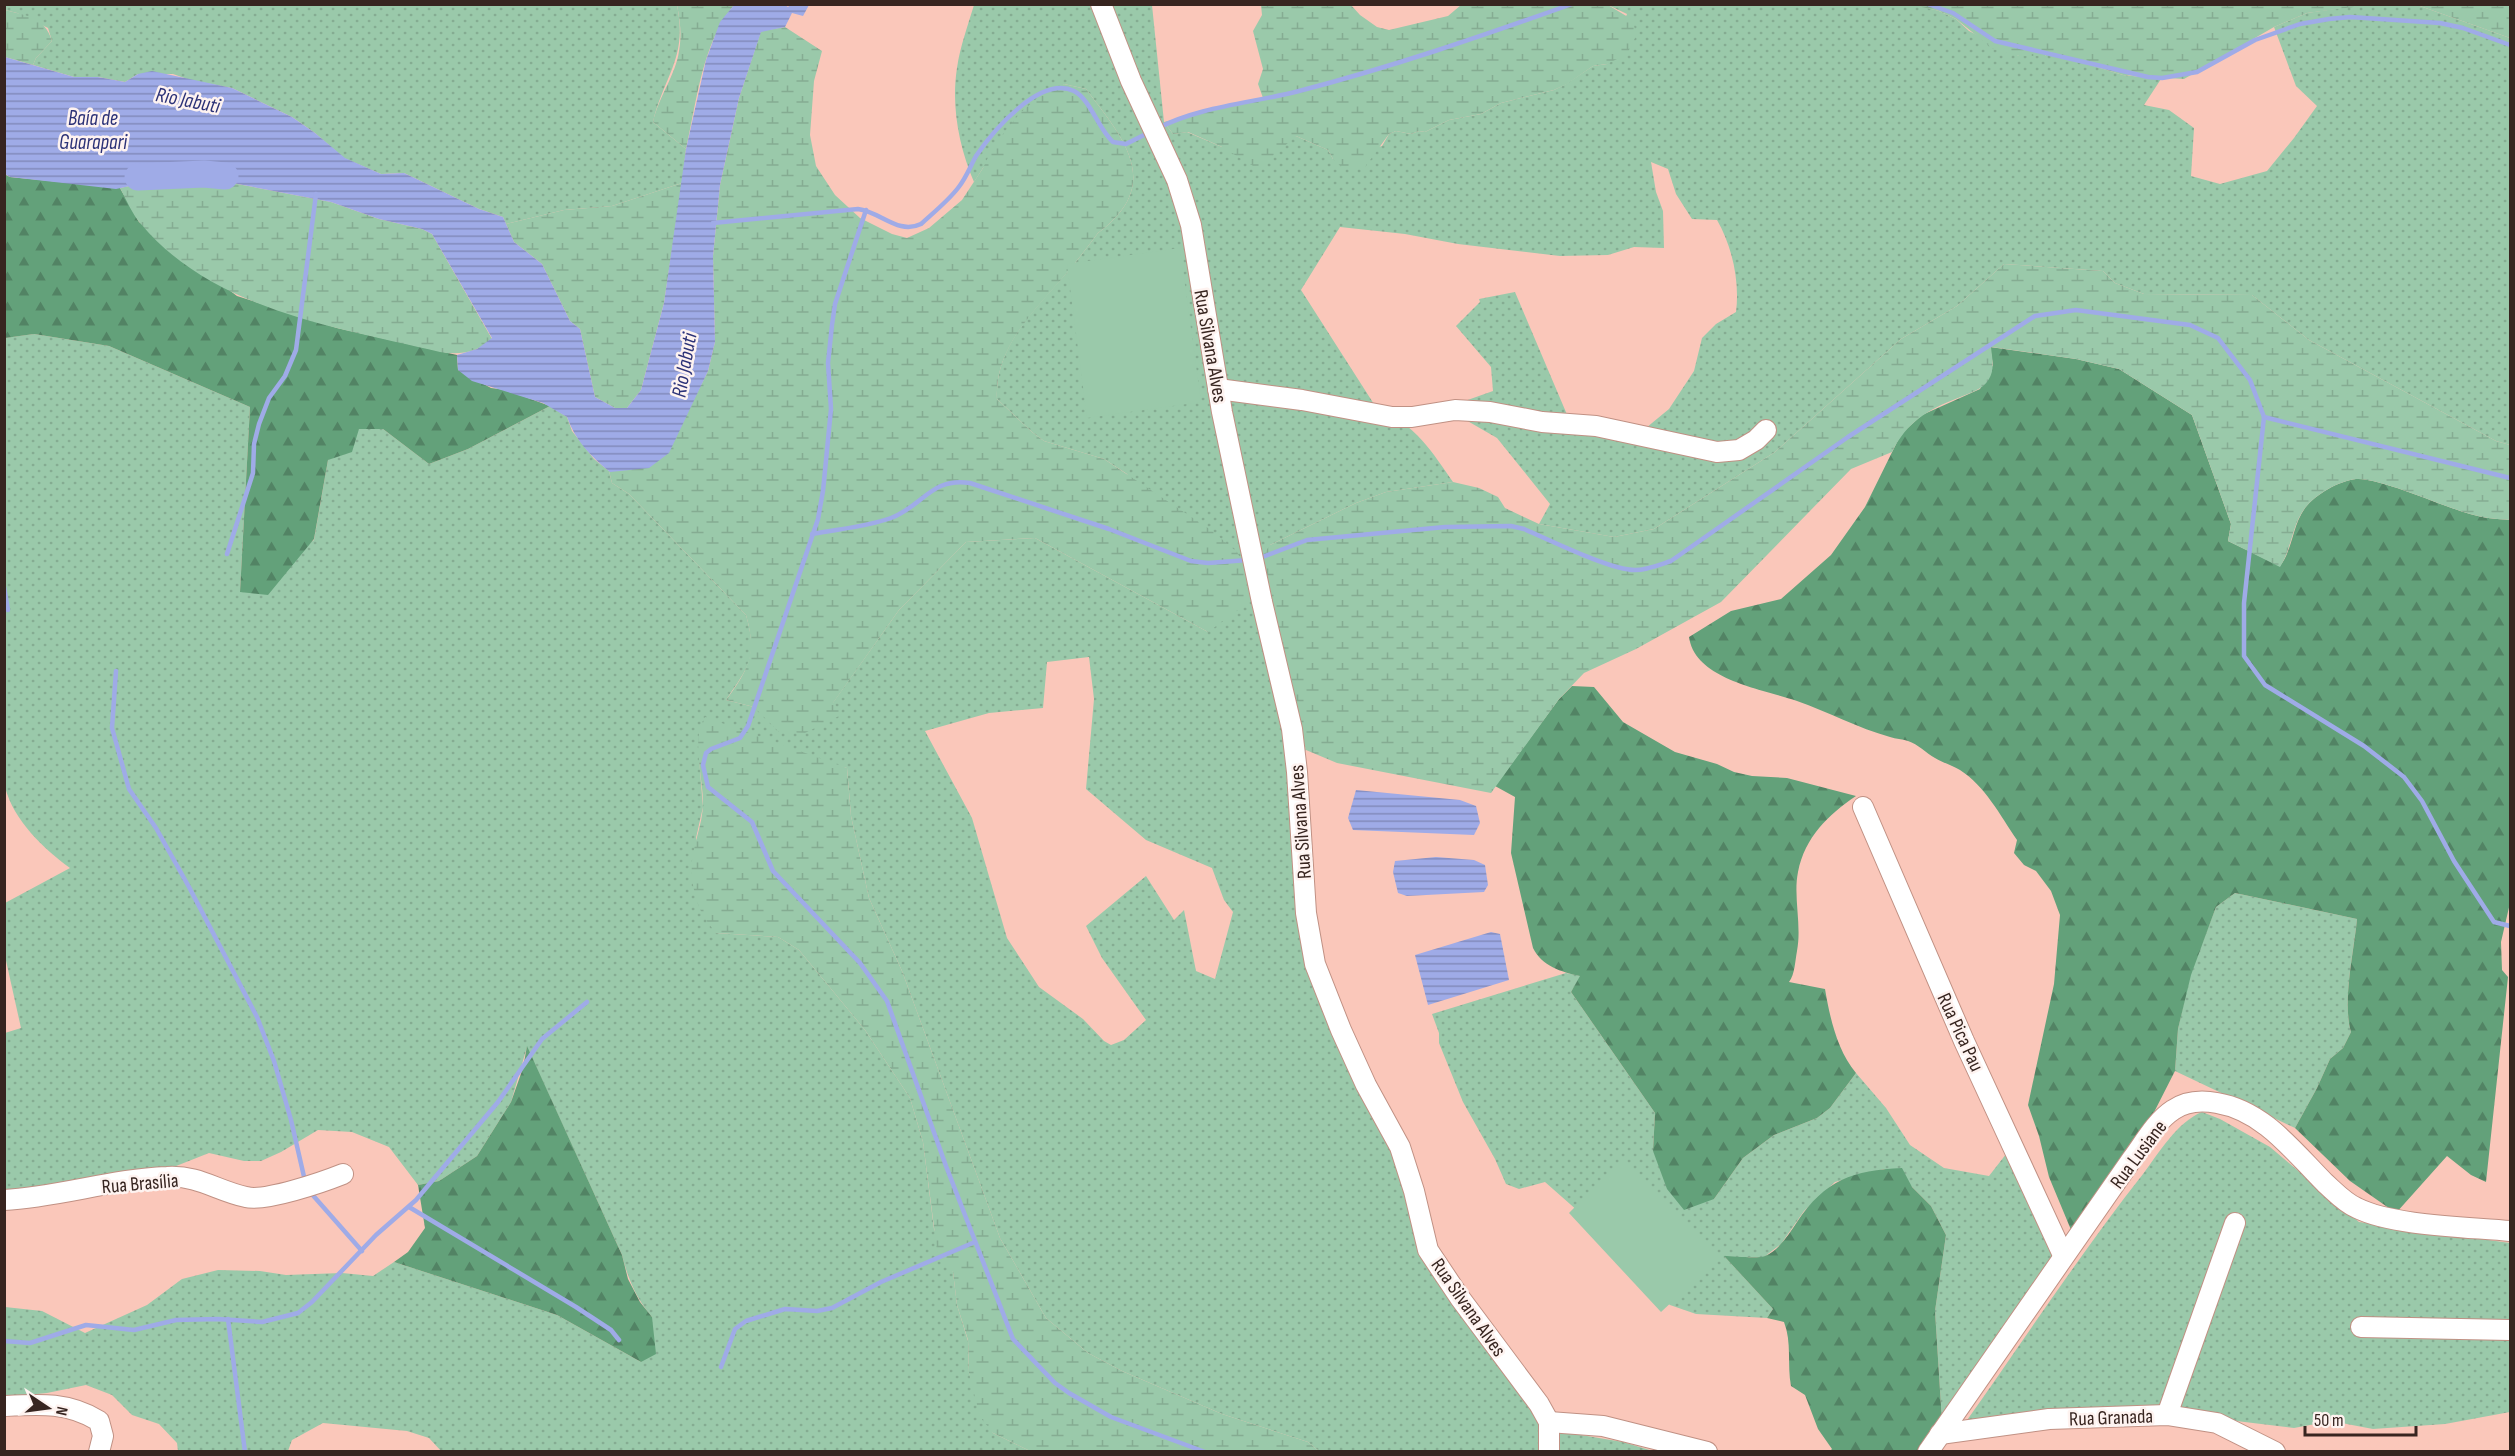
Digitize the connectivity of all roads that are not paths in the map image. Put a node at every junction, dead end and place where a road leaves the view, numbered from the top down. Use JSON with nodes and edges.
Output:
{"nodes":[{"id":1,"x":1101,"y":4,"type":"edge"},
{"id":2,"x":1218,"y":389,"type":"junction"},
{"id":3,"x":1766,"y":430,"type":"dead end"},
{"id":4,"x":1863,"y":807,"type":"dead end"},
{"id":5,"x":343,"y":1174,"type":"dead end"},
{"id":6,"x":4,"y":1200,"type":"edge"},
{"id":7,"x":2235,"y":1223,"type":"dead end"},
{"id":8,"x":2511,"y":1231,"type":"edge"},
{"id":9,"x":2063,"y":1255,"type":"junction"},
{"id":10,"x":2361,"y":1327,"type":"dead end"},
{"id":11,"x":2511,"y":1330,"type":"edge"},
{"id":12,"x":4,"y":1406,"type":"edge"},
{"id":13,"x":2167,"y":1415,"type":"junction"},
{"id":14,"x":1549,"y":1422,"type":"junction"},
{"id":15,"x":1940,"y":1434,"type":"junction"},
{"id":16,"x":99,"y":1452,"type":"edge"},
{"id":17,"x":1549,"y":1452,"type":"edge"},
{"id":18,"x":1707,"y":1452,"type":"edge"},
{"id":19,"x":1928,"y":1452,"type":"edge"},
{"id":20,"x":2275,"y":1452,"type":"edge"}],
"edges":[{"from":1,"to":2,"type":"street","name":"Rua Silvana Alves"},
{"from":2,"to":3,"type":"street"},
{"from":2,"to":14,"type":"street","name":"Rua Silvana Alves"},
{"from":4,"to":9,"type":"street","name":"Rua Pica Pau"},
{"from":5,"to":6,"type":"street","name":"Rua Brasília"},
{"from":7,"to":13,"type":"street"},
{"from":8,"to":9,"type":"street","name":"Rua Lusiane"},
{"from":9,"to":15,"type":"street","name":"Rua Lusiane"},
{"from":10,"to":11,"type":"street"},
{"from":12,"to":16,"type":"street"},
{"from":13,"to":15,"type":"street","name":"Rua Granada"},
{"from":13,"to":20,"type":"street","name":"Rua Granada"},
{"from":14,"to":17,"type":"street"},
{"from":14,"to":18,"type":"street"},
{"from":15,"to":19,"type":"street","name":"Rua Lusiane"}]}
